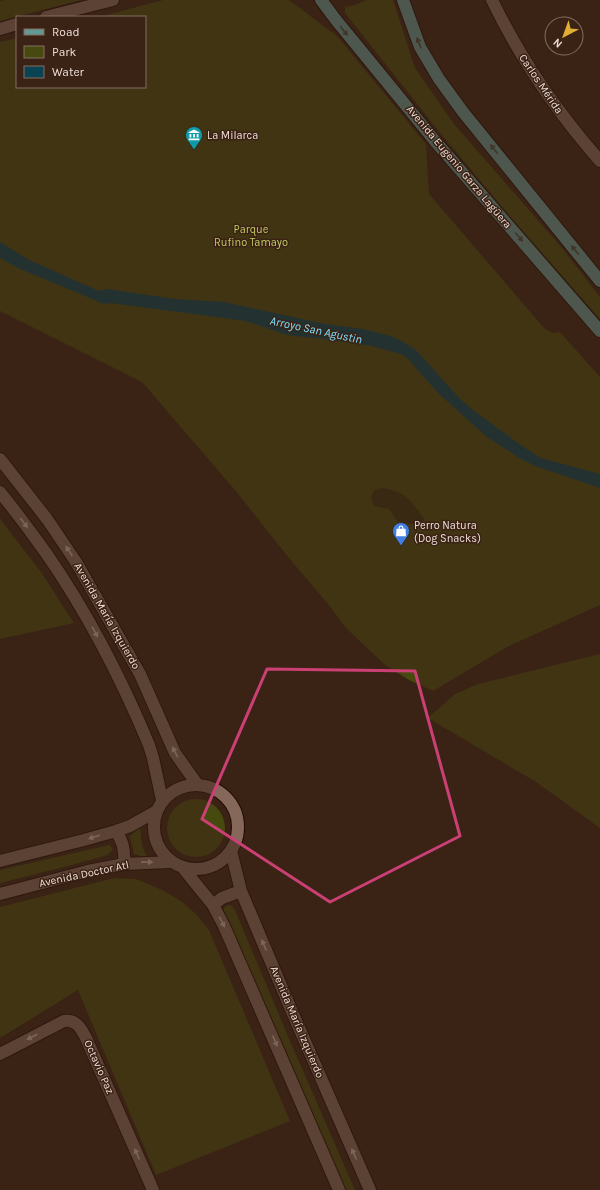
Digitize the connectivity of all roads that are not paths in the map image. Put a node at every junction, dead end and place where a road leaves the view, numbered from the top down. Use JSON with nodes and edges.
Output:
{"nodes":[{"id":1,"x":113,"y":0,"type":"edge"},
{"id":2,"x":321,"y":0,"type":"edge"},
{"id":3,"x":403,"y":0,"type":"edge"},
{"id":4,"x":492,"y":0,"type":"edge"},
{"id":5,"x":50,"y":16,"type":"edge"},
{"id":6,"x":16,"y":24,"type":"edge"},
{"id":7,"x":0,"y":29,"type":"edge"},
{"id":8,"x":600,"y":161,"type":"edge"},
{"id":9,"x":600,"y":281,"type":"edge"},
{"id":10,"x":600,"y":331,"type":"edge"},
{"id":11,"x":0,"y":459,"type":"edge"},
{"id":12,"x":0,"y":492,"type":"edge"},
{"id":13,"x":197,"y":784,"type":"junction"},
{"id":14,"x":162,"y":800,"type":"junction"},
{"id":15,"x":155,"y":812,"type":"junction"},
{"id":16,"x":116,"y":830,"type":"junction"},
{"id":17,"x":231,"y":851,"type":"junction"},
{"id":18,"x":0,"y":862,"type":"edge"},
{"id":19,"x":170,"y":862,"type":"junction"},
{"id":20,"x":124,"y":864,"type":"junction"},
{"id":21,"x":183,"y":868,"type":"junction"},
{"id":22,"x":241,"y":891,"type":"junction"},
{"id":23,"x":0,"y":894,"type":"edge"},
{"id":24,"x":213,"y":905,"type":"junction"},
{"id":25,"x":0,"y":1054,"type":"edge"},
{"id":26,"x":153,"y":1190,"type":"edge"},
{"id":27,"x":339,"y":1190,"type":"edge"},
{"id":28,"x":370,"y":1190,"type":"edge"}],
"edges":[{"from":1,"to":5,"type":"street"},
{"from":2,"to":10,"type":"main road","name":"Avenida Eugenio Garza Lagüera","one_way":true},
{"from":9,"to":3,"type":"main road","one_way":true},
{"from":4,"to":8,"type":"street","name":"Carlos Mérida"},
{"from":6,"to":7,"type":"street"},
{"from":13,"to":11,"type":"street","name":"Avenida María Izquierdo","one_way":true},
{"from":12,"to":14,"type":"street","name":"Avenida María Izquierdo","one_way":true},
{"from":13,"to":14,"type":"street"},
{"from":13,"to":17,"type":"street"},
{"from":14,"to":15,"type":"street"},
{"from":15,"to":16,"type":"street"},
{"from":15,"to":19,"type":"street"},
{"from":16,"to":18,"type":"street","one_way":true},
{"from":16,"to":20,"type":"street"},
{"from":17,"to":21,"type":"street"},
{"from":17,"to":22,"type":"street","name":"Avenida María Izquierdo"},
{"from":20,"to":19,"type":"street","name":"Avenida Doctor Atl","one_way":true},
{"from":19,"to":21,"type":"street"},
{"from":20,"to":23,"type":"street","name":"Avenida Doctor Atl"},
{"from":21,"to":24,"type":"street"},
{"from":22,"to":24,"type":"street"},
{"from":28,"to":22,"type":"street","name":"Avenida María Izquierdo","one_way":true},
{"from":24,"to":27,"type":"street","one_way":true},
{"from":26,"to":25,"type":"street","name":"Octavio Paz","one_way":true}]}
